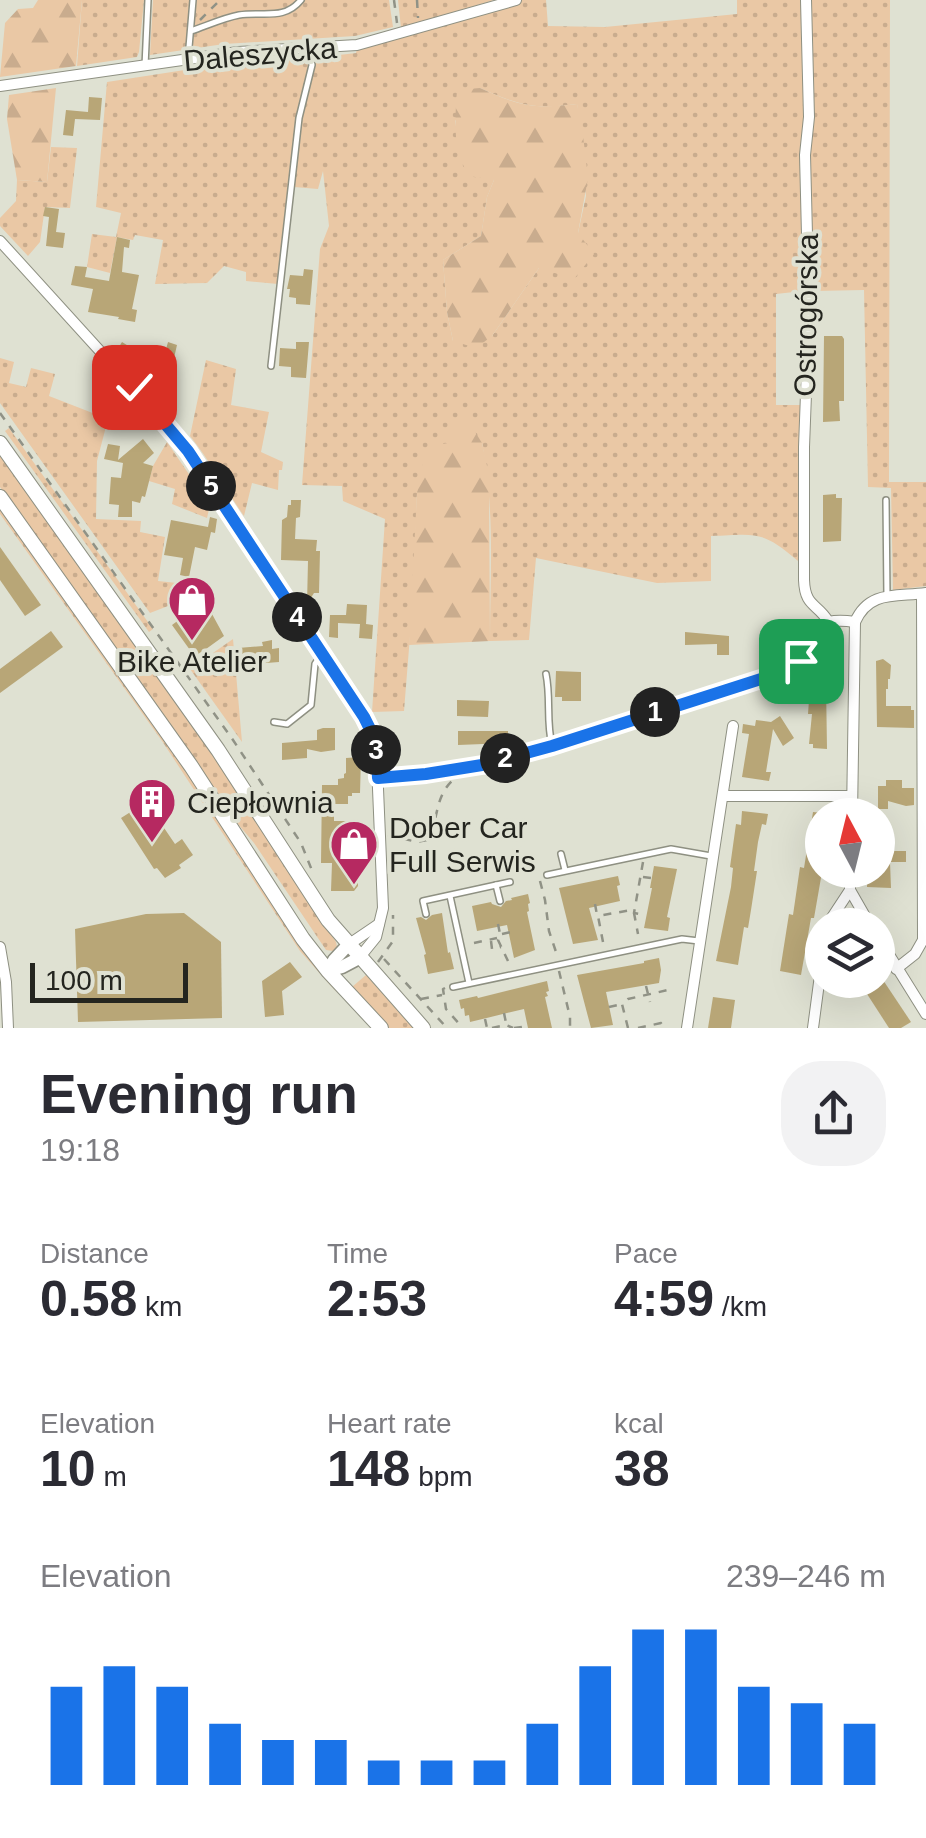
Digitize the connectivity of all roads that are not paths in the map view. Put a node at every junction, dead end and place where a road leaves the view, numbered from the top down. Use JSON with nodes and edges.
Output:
{"nodes":[{"id":1,"x":148,"y":0,"type":"edge"},
{"id":2,"x":193,"y":0,"type":"edge"},
{"id":3,"x":302,"y":0,"type":"edge"},
{"id":4,"x":516,"y":0,"type":"edge"},
{"id":5,"x":806,"y":0,"type":"edge"},
{"id":6,"x":191,"y":31,"type":"junction"},
{"id":7,"x":309,"y":49,"type":"junction"},
{"id":8,"x":188,"y":59,"type":"junction"},
{"id":9,"x":145,"y":66,"type":"junction"},
{"id":10,"x":0,"y":86,"type":"edge"},
{"id":11,"x":0,"y":241,"type":"edge"},
{"id":12,"x":271,"y":366,"type":"dead end"},
{"id":13,"x":0,"y":443,"type":"edge"},
{"id":14,"x":0,"y":497,"type":"edge"},
{"id":15,"x":886,"y":500,"type":"dead end"},
{"id":16,"x":924,"y":593,"type":"edge"},
{"id":17,"x":887,"y":598,"type":"junction"},
{"id":18,"x":828,"y":621,"type":"junction"},
{"id":19,"x":855,"y":622,"type":"junction"},
{"id":20,"x":322,"y":654,"type":"junction"},
{"id":21,"x":546,"y":674,"type":"dead end"},
{"id":22,"x":274,"y":722,"type":"dead end"},
{"id":23,"x":732,"y":726,"type":"dead end"},
{"id":24,"x":552,"y":746,"type":"junction"},
{"id":25,"x":378,"y":778,"type":"junction"},
{"id":26,"x":724,"y":796,"type":"junction"},
{"id":27,"x":852,"y":796,"type":"joint"},
{"id":28,"x":561,"y":854,"type":"dead end"},
{"id":29,"x":714,"y":856,"type":"junction"},
{"id":30,"x":565,"y":871,"type":"junction"},
{"id":31,"x":547,"y":875,"type":"dead end"},
{"id":32,"x":510,"y":882,"type":"dead end"},
{"id":33,"x":496,"y":885,"type":"junction"},
{"id":34,"x":850,"y":890,"type":"joint"},
{"id":35,"x":450,"y":896,"type":"junction"},
{"id":36,"x":500,"y":901,"type":"dead end"},
{"id":37,"x":838,"y":908,"type":"edge"},
{"id":38,"x":860,"y":908,"type":"edge"},
{"id":39,"x":426,"y":914,"type":"dead end"},
{"id":40,"x":379,"y":924,"type":"junction"},
{"id":41,"x":702,"y":942,"type":"junction"},
{"id":42,"x":348,"y":946,"type":"junction"},
{"id":43,"x":0,"y":948,"type":"edge"},
{"id":44,"x":607,"y":955,"type":"junction"},
{"id":45,"x":359,"y":958,"type":"junction"},
{"id":46,"x":609,"y":965,"type":"dead end"},
{"id":47,"x":896,"y":968,"type":"joint"},
{"id":48,"x":328,"y":971,"type":"junction"},
{"id":49,"x":469,"y":984,"type":"junction"},
{"id":50,"x":453,"y":987,"type":"dead end"},
{"id":51,"x":817,"y":998,"type":"edge"},
{"id":52,"x":926,"y":1014,"type":"edge"},
{"id":53,"x":8,"y":1028,"type":"edge"},
{"id":54,"x":381,"y":1028,"type":"edge"},
{"id":55,"x":423,"y":1028,"type":"edge"},
{"id":56,"x":687,"y":1028,"type":"edge"},
{"id":57,"x":813,"y":1028,"type":"edge"}],
"edges":[{"from":1,"to":9,"type":"lane"},
{"from":2,"to":6,"type":"lane"},
{"from":3,"to":6,"type":"lane"},
{"from":4,"to":7,"type":"street","name":"Daleszycka"},
{"from":5,"to":18,"type":"street","name":"Ostrogórska"},
{"from":6,"to":8,"type":"lane"},
{"from":7,"to":8,"type":"street","name":"Daleszycka"},
{"from":7,"to":12,"type":"lane"},
{"from":8,"to":9,"type":"street","name":"Daleszycka"},
{"from":9,"to":10,"type":"street","name":"Daleszycka"},
{"from":11,"to":20,"type":"street"},
{"from":13,"to":42,"type":"main road"},
{"from":14,"to":48,"type":"main road"},
{"from":15,"to":17,"type":"lane"},
{"from":16,"to":17,"type":"street"},
{"from":16,"to":47,"type":"street"},
{"from":17,"to":19,"type":"street"},
{"from":18,"to":19,"type":"street"},
{"from":18,"to":24,"type":"street"},
{"from":19,"to":27,"type":"street"},
{"from":20,"to":22,"type":"lane"},
{"from":20,"to":25,"type":"street"},
{"from":21,"to":24,"type":"lane"},
{"from":23,"to":26,"type":"street"},
{"from":24,"to":25,"type":"street"},
{"from":25,"to":40,"type":"street"},
{"from":26,"to":27,"type":"street"},
{"from":26,"to":29,"type":"street"},
{"from":28,"to":30,"type":"lane"},
{"from":29,"to":30,"type":"lane"},
{"from":29,"to":41,"type":"street"},
{"from":30,"to":31,"type":"lane"},
{"from":32,"to":33,"type":"lane"},
{"from":33,"to":35,"type":"lane"},
{"from":33,"to":36,"type":"lane"},
{"from":34,"to":37,"type":"street"},
{"from":34,"to":38,"type":"street"},
{"from":35,"to":39,"type":"lane"},
{"from":35,"to":49,"type":"lane"},
{"from":40,"to":42,"type":"street"},
{"from":40,"to":45,"type":"street"},
{"from":41,"to":44,"type":"lane"},
{"from":41,"to":56,"type":"street"},
{"from":42,"to":45,"type":"main road"},
{"from":42,"to":48,"type":"street"},
{"from":43,"to":53,"type":"street"},
{"from":44,"to":46,"type":"lane"},
{"from":44,"to":49,"type":"lane"},
{"from":45,"to":48,"type":"street"},
{"from":45,"to":55,"type":"main road"},
{"from":47,"to":52,"type":"street"},
{"from":48,"to":54,"type":"main road"},
{"from":49,"to":50,"type":"lane"},
{"from":51,"to":57,"type":"street"}]}
